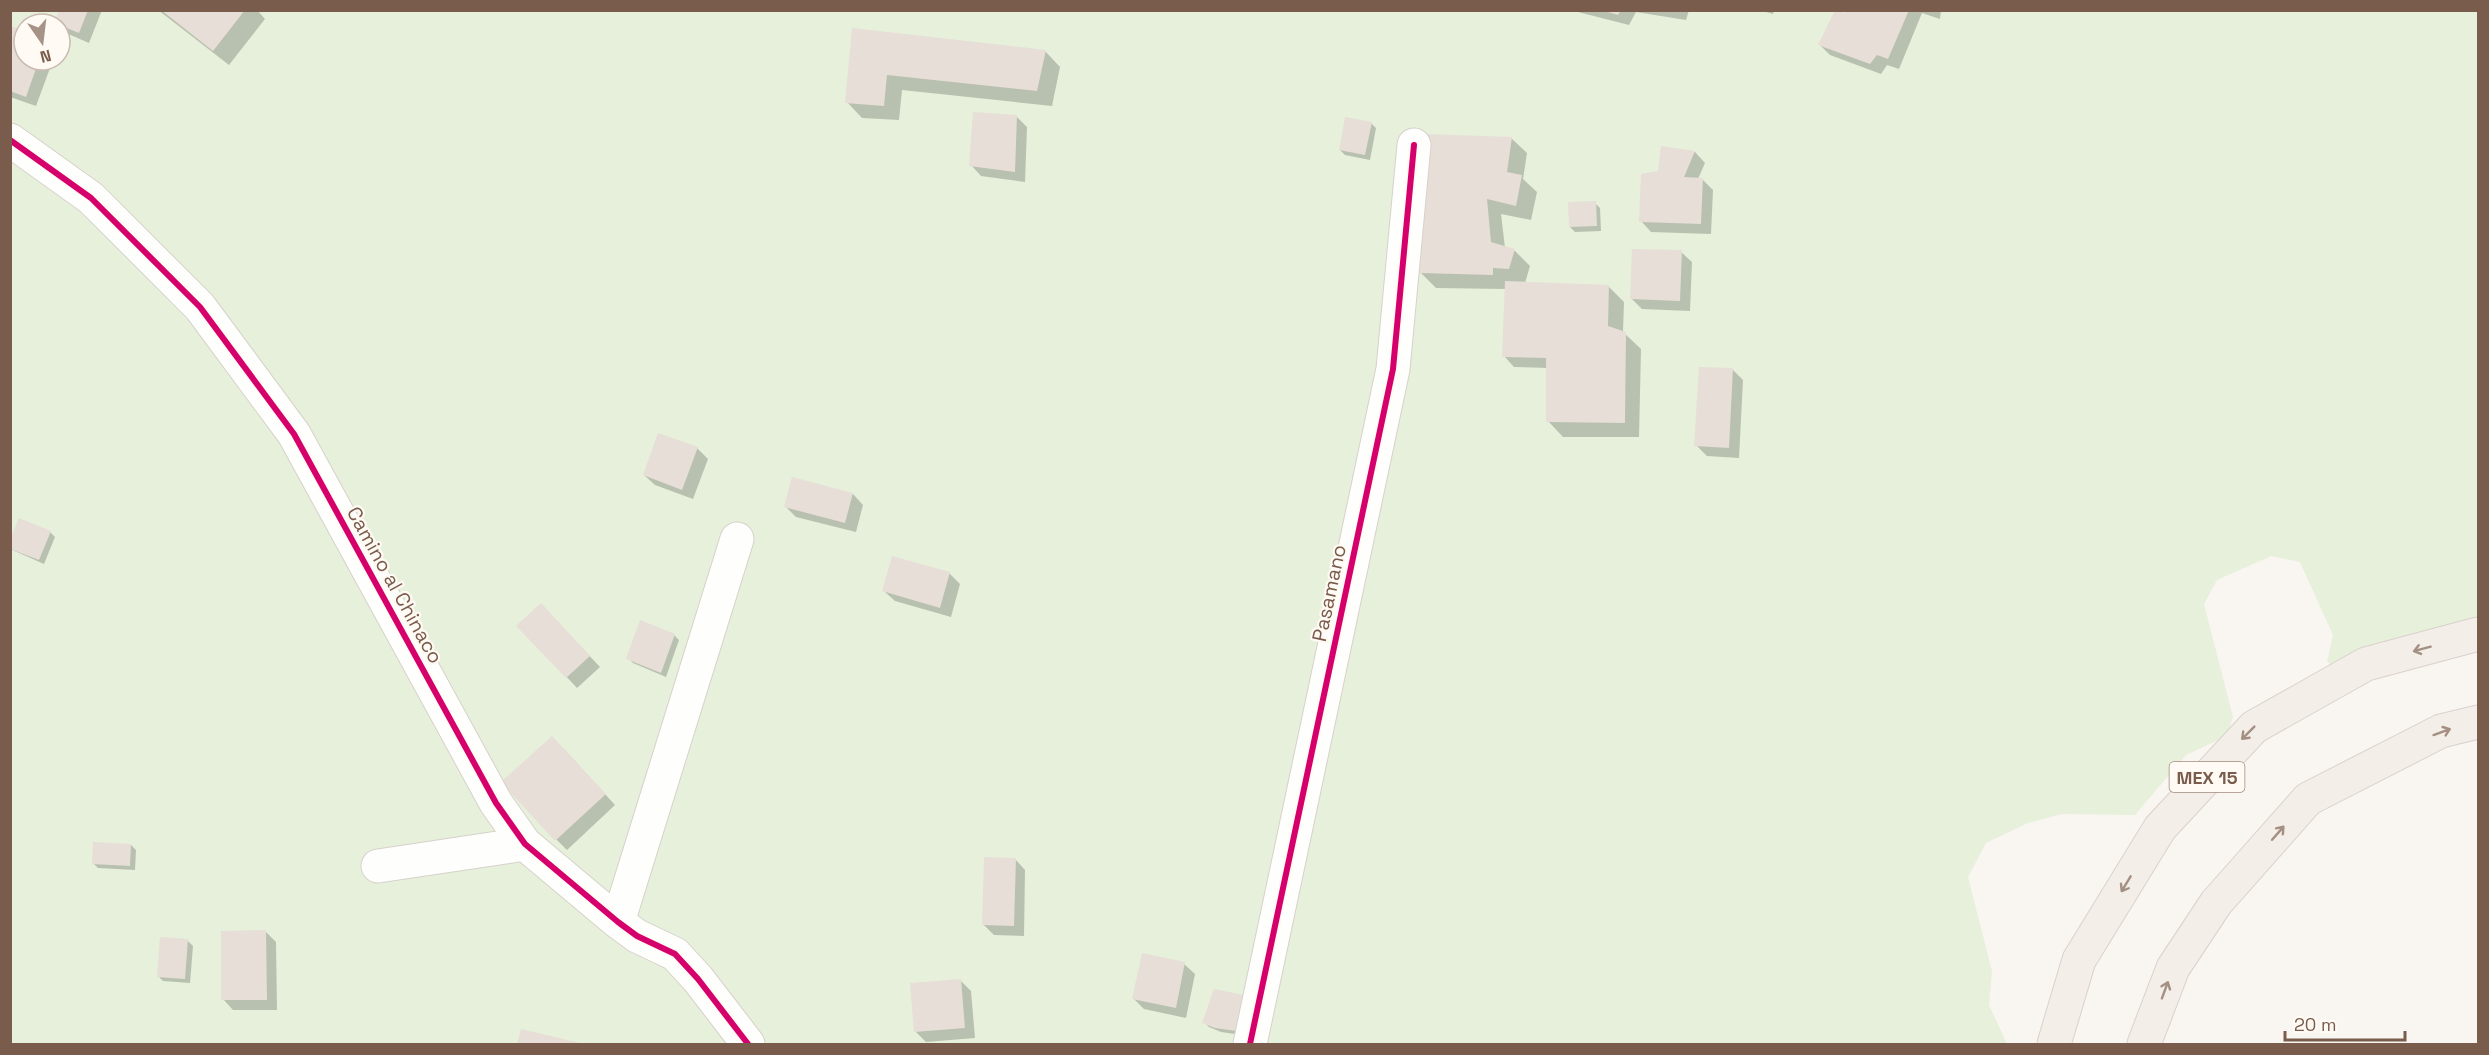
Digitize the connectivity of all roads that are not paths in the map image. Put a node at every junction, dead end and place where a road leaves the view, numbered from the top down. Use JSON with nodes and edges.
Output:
{"nodes":[{"id":1,"x":10,"y":140,"type":"edge"},
{"id":2,"x":1414,"y":145,"type":"dead end"},
{"id":3,"x":737,"y":539,"type":"dead end"},
{"id":4,"x":2478,"y":634,"type":"edge"},
{"id":5,"x":2478,"y":722,"type":"edge"},
{"id":6,"x":525,"y":844,"type":"junction"},
{"id":7,"x":378,"y":866,"type":"dead end"},
{"id":8,"x":618,"y":922,"type":"junction"},
{"id":9,"x":748,"y":1044,"type":"edge"},
{"id":10,"x":1250,"y":1044,"type":"edge"},
{"id":11,"x":2054,"y":1044,"type":"edge"},
{"id":12,"x":2144,"y":1044,"type":"edge"}],
"edges":[{"from":1,"to":6,"type":"street","name":"Camino al Chinaco"},
{"from":2,"to":10,"type":"street","name":"Pasamano"},
{"from":3,"to":8,"type":"street"},
{"from":4,"to":11,"type":"main road","number":"MEX 15","one_way":true},
{"from":12,"to":5,"type":"main road","one_way":true},
{"from":6,"to":7,"type":"street"},
{"from":6,"to":8,"type":"street","name":"Camino al Chinaco"},
{"from":8,"to":9,"type":"street","name":"Camino al Chinaco"}]}
